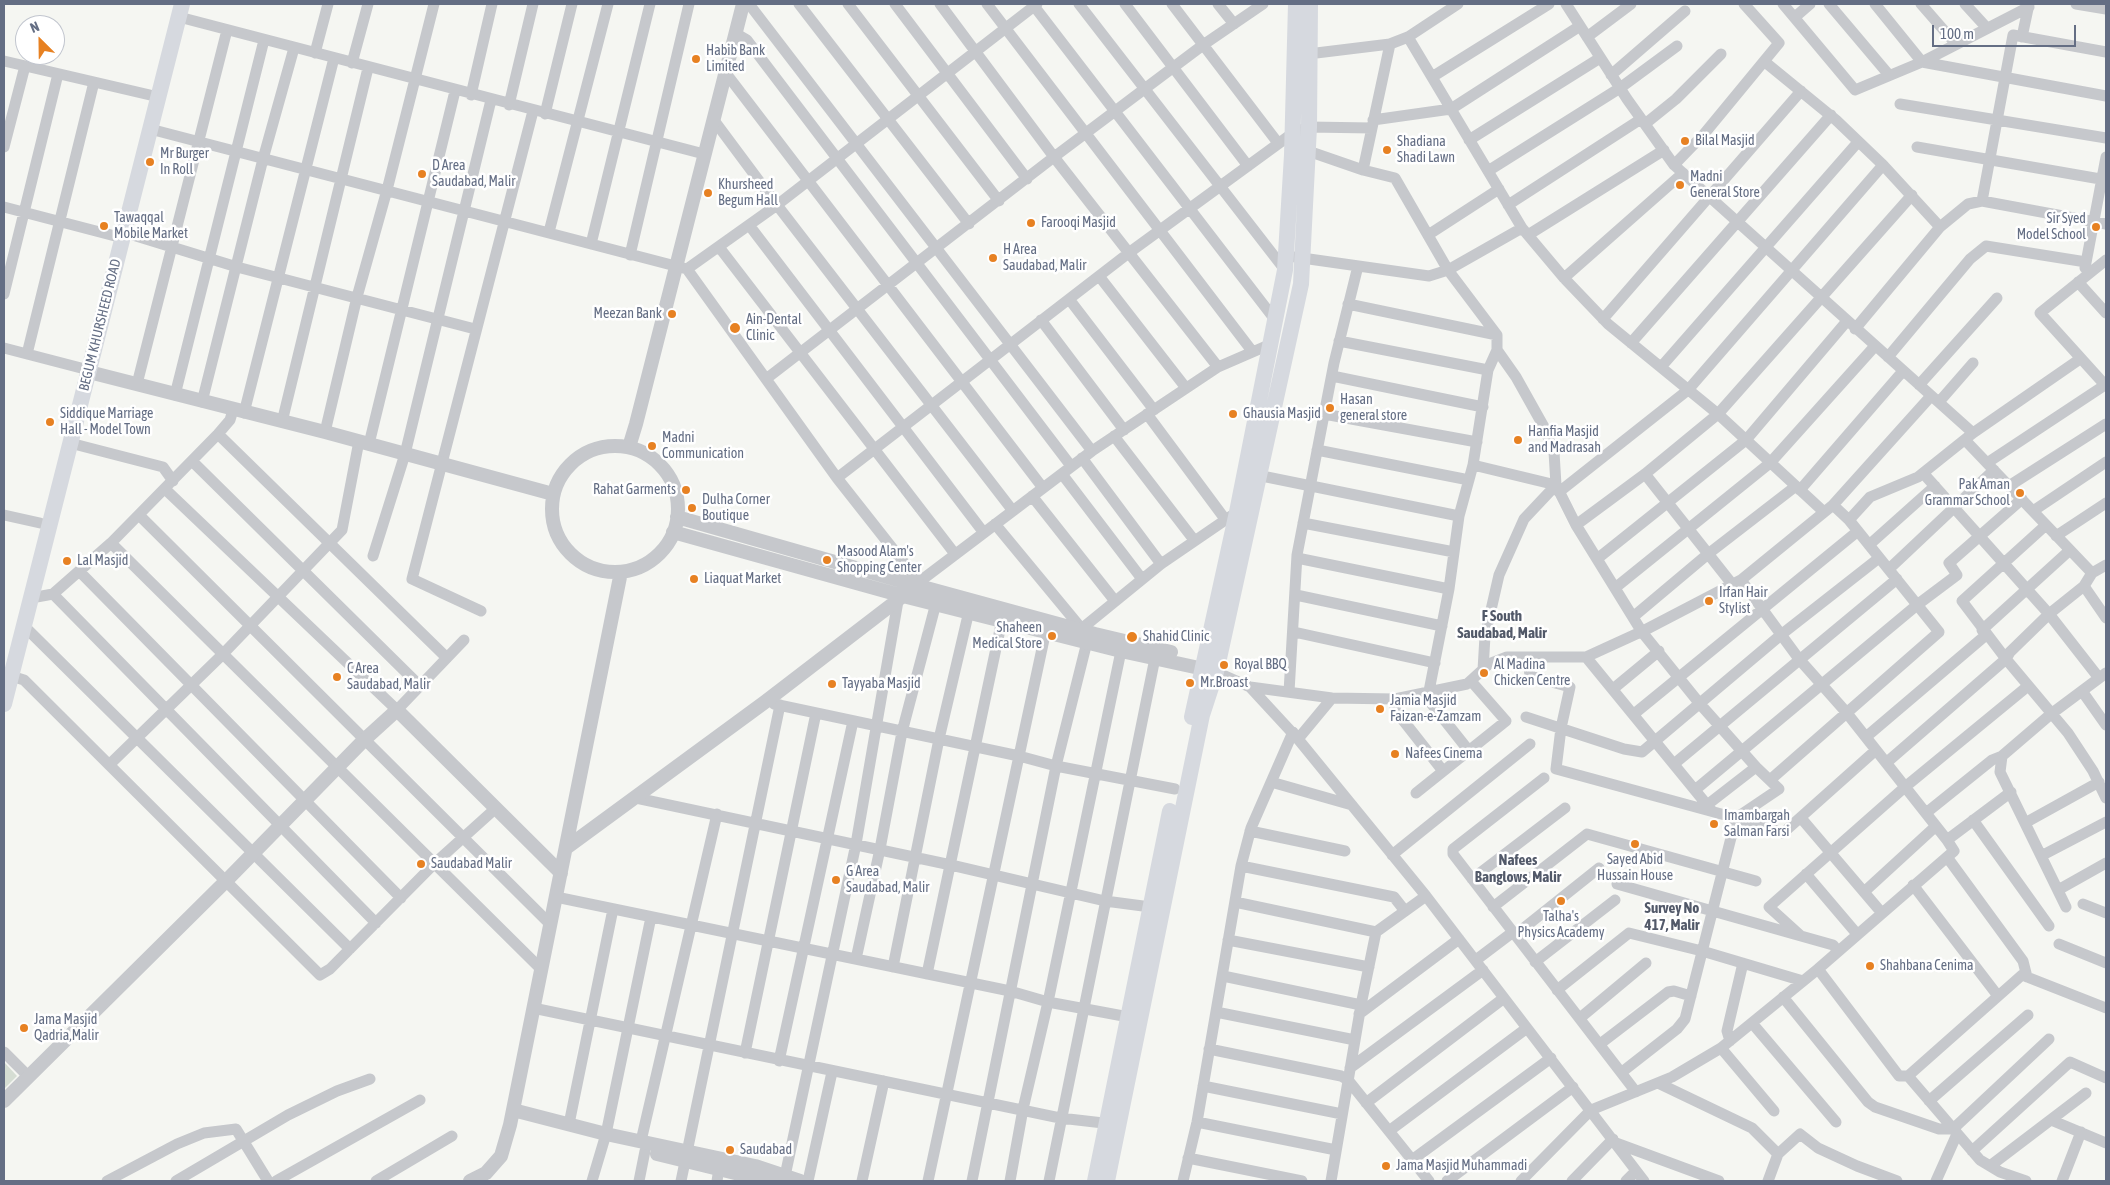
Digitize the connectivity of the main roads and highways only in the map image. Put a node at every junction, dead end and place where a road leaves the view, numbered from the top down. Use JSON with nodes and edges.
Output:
{"nodes":[{"id":1,"x":1296,"y":4,"type":"edge"},
{"id":2,"x":1310,"y":4,"type":"edge"},
{"id":3,"x":179,"y":6,"type":"edge"},
{"id":4,"x":133,"y":181,"type":"junction"},
{"id":5,"x":85,"y":370,"type":"junction"},
{"id":6,"x":1252,"y":474,"type":"junction"},
{"id":7,"x":7,"y":665,"type":"edge"},
{"id":8,"x":1211,"y":666,"type":"junction"},
{"id":9,"x":4,"y":704,"type":"edge"},
{"id":10,"x":1157,"y":908,"type":"junction"},
{"id":11,"x":1113,"y":1124,"type":"junction"},
{"id":12,"x":1095,"y":1181,"type":"edge"},
{"id":13,"x":1107,"y":1181,"type":"edge"}],
"edges":[{"from":1,"to":6,"type":"main road"},
{"from":2,"to":6,"type":"main road"},
{"from":3,"to":4,"type":"main road","name":"BEGUM KHURSHEED ROAD"},
{"from":3,"to":4,"type":"main road","name":"BEGUM KHURSHEED ROAD"},
{"from":4,"to":5,"type":"main road","name":"BEGUM KHURSHEED ROAD"},
{"from":5,"to":7,"type":"main road","name":"BEGUM KHURSHEED ROAD"},
{"from":5,"to":7,"type":"main road","name":"BEGUM KHURSHEED ROAD"},
{"from":6,"to":8,"type":"main road"},
{"from":6,"to":8,"type":"main road"},
{"from":7,"to":9,"type":"main road","name":"BEGUM KHURSHEED ROAD"},
{"from":8,"to":10,"type":"main road"},
{"from":8,"to":10,"type":"main road"},
{"from":10,"to":11,"type":"main road"},
{"from":11,"to":12,"type":"main road"},
{"from":11,"to":13,"type":"main road"}]}
